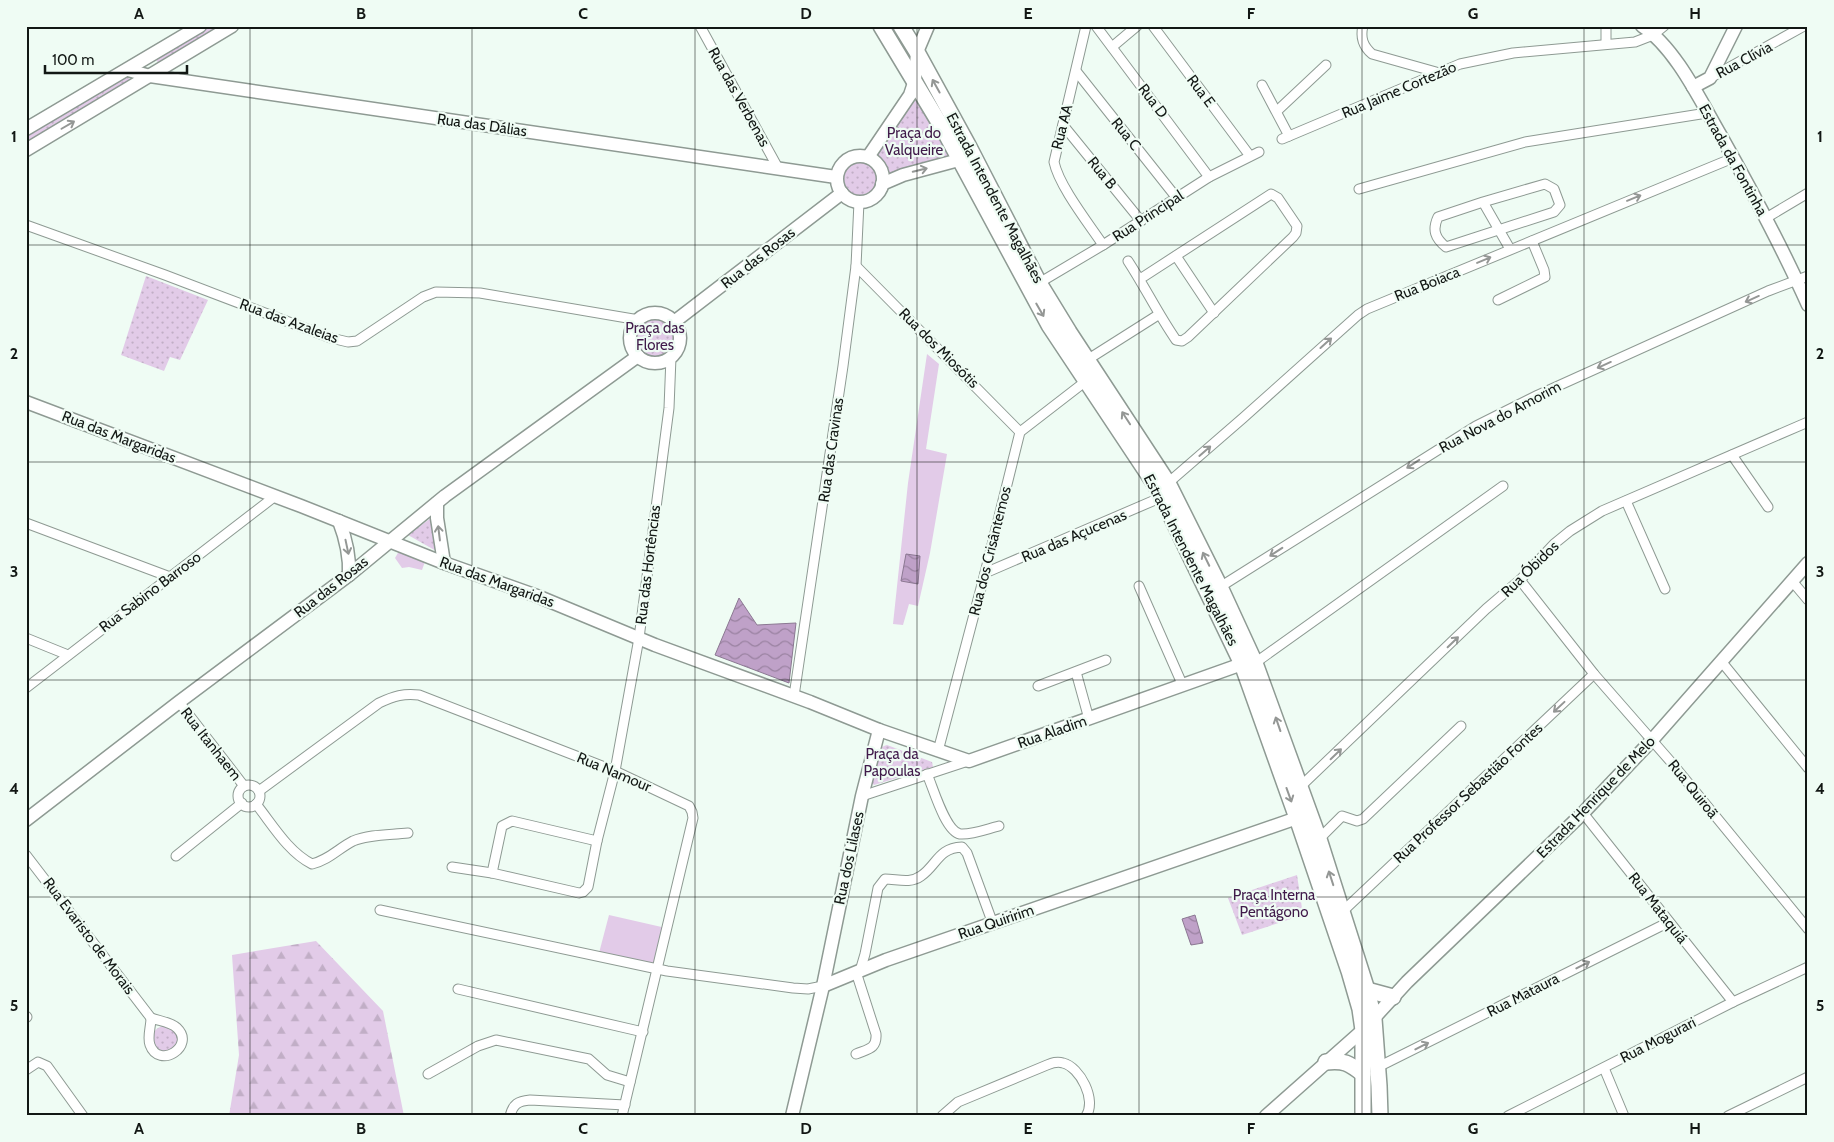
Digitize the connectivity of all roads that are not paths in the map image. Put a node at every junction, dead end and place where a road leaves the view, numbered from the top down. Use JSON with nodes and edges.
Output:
{"nodes":[{"id":1,"x":200,"y":26,"type":"edge"},
{"id":2,"x":232,"y":26,"type":"edge"},
{"id":3,"x":700,"y":26,"type":"edge"},
{"id":4,"x":881,"y":26,"type":"edge"},
{"id":5,"x":901,"y":26,"type":"edge"},
{"id":6,"x":928,"y":26,"type":"edge"},
{"id":7,"x":1086,"y":26,"type":"edge"},
{"id":8,"x":1096,"y":26,"type":"edge"},
{"id":9,"x":1137,"y":26,"type":"edge"},
{"id":10,"x":1153,"y":26,"type":"edge"},
{"id":11,"x":1363,"y":26,"type":"edge"},
{"id":12,"x":1606,"y":26,"type":"edge"},
{"id":13,"x":1642,"y":26,"type":"edge"},
{"id":14,"x":1664,"y":26,"type":"edge"},
{"id":15,"x":1736,"y":26,"type":"edge"},
{"id":16,"x":1804,"y":26,"type":"edge"},
{"id":17,"x":1653,"y":35,"type":"junction"},
{"id":18,"x":1606,"y":44,"type":"junction"},
{"id":19,"x":1112,"y":47,"type":"junction"},
{"id":20,"x":917,"y":52,"type":"junction"},
{"id":21,"x":1326,"y":65,"type":"dead end"},
{"id":22,"x":128,"y":70,"type":"junction"},
{"id":23,"x":1076,"y":71,"type":"junction"},
{"id":24,"x":1436,"y":72,"type":"junction"},
{"id":25,"x":150,"y":76,"type":"junction"},
{"id":26,"x":1710,"y":78,"type":"junction"},
{"id":27,"x":915,"y":80,"type":"junction"},
{"id":28,"x":1262,"y":85,"type":"dead end"},
{"id":29,"x":1693,"y":87,"type":"junction"},
{"id":30,"x":1277,"y":111,"type":"junction"},
{"id":31,"x":1707,"y":113,"type":"junction"},
{"id":32,"x":1063,"y":125,"type":"junction"},
{"id":33,"x":26,"y":129,"type":"edge"},
{"id":34,"x":968,"y":144,"type":"junction"},
{"id":35,"x":26,"y":150,"type":"edge"},
{"id":36,"x":1254,"y":154,"type":"joint"},
{"id":37,"x":868,"y":157,"type":"junction"},
{"id":38,"x":1733,"y":158,"type":"junction"},
{"id":39,"x":959,"y":159,"type":"junction"},
{"id":40,"x":778,"y":168,"type":"junction"},
{"id":41,"x":836,"y":177,"type":"junction"},
{"id":42,"x":1209,"y":177,"type":"junction"},
{"id":43,"x":882,"y":184,"type":"junction"},
{"id":44,"x":1359,"y":188,"type":"dead end"},
{"id":45,"x":842,"y":193,"type":"junction"},
{"id":46,"x":1808,"y":193,"type":"edge"},
{"id":47,"x":1176,"y":197,"type":"junction"},
{"id":48,"x":859,"y":202,"type":"junction"},
{"id":49,"x":1483,"y":202,"type":"junction"},
{"id":50,"x":1766,"y":218,"type":"junction"},
{"id":51,"x":1141,"y":221,"type":"junction"},
{"id":52,"x":26,"y":225,"type":"edge"},
{"id":53,"x":1500,"y":230,"type":"junction"},
{"id":54,"x":1532,"y":241,"type":"junction"},
{"id":55,"x":1103,"y":245,"type":"junction"},
{"id":56,"x":1510,"y":249,"type":"junction"},
{"id":57,"x":1176,"y":256,"type":"junction"},
{"id":58,"x":1128,"y":260,"type":"dead end"},
{"id":59,"x":856,"y":266,"type":"junction"},
{"id":60,"x":1802,"y":278,"type":"edge"},
{"id":61,"x":1140,"y":279,"type":"junction"},
{"id":62,"x":1039,"y":283,"type":"junction"},
{"id":63,"x":1498,"y":300,"type":"dead end"},
{"id":64,"x":1808,"y":305,"type":"edge"},
{"id":65,"x":1214,"y":313,"type":"junction"},
{"id":66,"x":1158,"y":315,"type":"junction"},
{"id":67,"x":638,"y":320,"type":"junction"},
{"id":68,"x":674,"y":322,"type":"junction"},
{"id":69,"x":638,"y":356,"type":"junction"},
{"id":70,"x":671,"y":357,"type":"junction"},
{"id":71,"x":1088,"y":360,"type":"junction"},
{"id":72,"x":1086,"y":381,"type":"junction"},
{"id":73,"x":26,"y":402,"type":"edge"},
{"id":74,"x":1808,"y":422,"type":"edge"},
{"id":75,"x":1020,"y":432,"type":"junction"},
{"id":76,"x":1732,"y":455,"type":"junction"},
{"id":77,"x":1168,"y":483,"type":"junction"},
{"id":78,"x":1503,"y":486,"type":"dead end"},
{"id":79,"x":274,"y":497,"type":"junction"},
{"id":80,"x":1162,"y":497,"type":"junction"},
{"id":81,"x":1626,"y":501,"type":"junction"},
{"id":82,"x":437,"y":503,"type":"junction"},
{"id":83,"x":1768,"y":507,"type":"dead end"},
{"id":84,"x":339,"y":521,"type":"junction"},
{"id":85,"x":26,"y":523,"type":"edge"},
{"id":86,"x":390,"y":541,"type":"junction"},
{"id":87,"x":444,"y":563,"type":"junction"},
{"id":88,"x":1808,"y":563,"type":"edge"},
{"id":89,"x":986,"y":573,"type":"junction"},
{"id":90,"x":349,"y":574,"type":"junction"},
{"id":91,"x":170,"y":577,"type":"junction"},
{"id":92,"x":1520,"y":580,"type":"junction"},
{"id":93,"x":1792,"y":581,"type":"junction"},
{"id":94,"x":1139,"y":586,"type":"dead end"},
{"id":95,"x":1220,"y":587,"type":"junction"},
{"id":96,"x":1664,"y":589,"type":"dead end"},
{"id":97,"x":1808,"y":600,"type":"edge"},
{"id":98,"x":26,"y":638,"type":"edge"},
{"id":99,"x":639,"y":638,"type":"junction"},
{"id":100,"x":68,"y":655,"type":"junction"},
{"id":101,"x":1106,"y":660,"type":"dead end"},
{"id":102,"x":1721,"y":661,"type":"junction"},
{"id":103,"x":1249,"y":664,"type":"junction"},
{"id":104,"x":1076,"y":672,"type":"junction"},
{"id":105,"x":1594,"y":674,"type":"junction"},
{"id":106,"x":1038,"y":686,"type":"dead end"},
{"id":107,"x":1183,"y":686,"type":"junction"},
{"id":108,"x":26,"y":688,"type":"edge"},
{"id":109,"x":794,"y":696,"type":"junction"},
{"id":110,"x":179,"y":702,"type":"junction"},
{"id":111,"x":1089,"y":719,"type":"junction"},
{"id":112,"x":1461,"y":726,"type":"dead end"},
{"id":113,"x":879,"y":730,"type":"junction"},
{"id":114,"x":1652,"y":740,"type":"junction"},
{"id":115,"x":938,"y":751,"type":"junction"},
{"id":116,"x":969,"y":761,"type":"junction"},
{"id":117,"x":1808,"y":768,"type":"edge"},
{"id":118,"x":615,"y":771,"type":"junction"},
{"id":119,"x":927,"y":774,"type":"junction"},
{"id":120,"x":244,"y":786,"type":"junction"},
{"id":121,"x":1300,"y":787,"type":"junction"},
{"id":122,"x":259,"y":791,"type":"junction"},
{"id":123,"x":862,"y":796,"type":"junction"},
{"id":124,"x":242,"y":803,"type":"junction"},
{"id":125,"x":256,"y":804,"type":"junction"},
{"id":126,"x":1583,"y":813,"type":"junction"},
{"id":127,"x":1297,"y":818,"type":"junction"},
{"id":128,"x":26,"y":820,"type":"edge"},
{"id":129,"x":999,"y":826,"type":"dead end"},
{"id":130,"x":408,"y":834,"type":"dead end"},
{"id":131,"x":1319,"y":839,"type":"junction"},
{"id":132,"x":597,"y":841,"type":"junction"},
{"id":133,"x":26,"y":855,"type":"edge"},
{"id":134,"x":176,"y":856,"type":"dead end"},
{"id":135,"x":452,"y":867,"type":"dead end"},
{"id":136,"x":492,"y":873,"type":"junction"},
{"id":137,"x":380,"y":910,"type":"dead end"},
{"id":138,"x":1342,"y":912,"type":"junction"},
{"id":139,"x":1669,"y":922,"type":"junction"},
{"id":140,"x":992,"y":924,"type":"junction"},
{"id":141,"x":1808,"y":930,"type":"edge"},
{"id":142,"x":1808,"y":967,"type":"edge"},
{"id":143,"x":658,"y":969,"type":"junction"},
{"id":144,"x":858,"y":971,"type":"junction"},
{"id":145,"x":823,"y":986,"type":"junction"},
{"id":146,"x":458,"y":989,"type":"dead end"},
{"id":147,"x":1367,"y":990,"type":"junction"},
{"id":148,"x":1393,"y":997,"type":"junction"},
{"id":149,"x":1733,"y":1002,"type":"junction"},
{"id":150,"x":151,"y":1018,"type":"junction"},
{"id":151,"x":1368,"y":1025,"type":"junction"},
{"id":152,"x":643,"y":1032,"type":"junction"},
{"id":153,"x":856,"y":1054,"type":"dead end"},
{"id":154,"x":1326,"y":1062,"type":"junction"},
{"id":155,"x":1378,"y":1068,"type":"junction"},
{"id":156,"x":1604,"y":1068,"type":"junction"},
{"id":157,"x":26,"y":1070,"type":"edge"},
{"id":158,"x":428,"y":1074,"type":"dead end"},
{"id":159,"x":1363,"y":1074,"type":"junction"},
{"id":160,"x":1808,"y":1077,"type":"edge"},
{"id":161,"x":630,"y":1082,"type":"junction"},
{"id":162,"x":625,"y":1105,"type":"junction"},
{"id":163,"x":83,"y":1116,"type":"edge"},
{"id":164,"x":510,"y":1116,"type":"edge"},
{"id":165,"x":622,"y":1116,"type":"edge"},
{"id":166,"x":792,"y":1116,"type":"edge"},
{"id":167,"x":942,"y":1116,"type":"edge"},
{"id":168,"x":1086,"y":1116,"type":"edge"},
{"id":169,"x":1266,"y":1116,"type":"edge"},
{"id":170,"x":1363,"y":1116,"type":"edge"},
{"id":171,"x":1380,"y":1116,"type":"edge"},
{"id":172,"x":1508,"y":1116,"type":"edge"},
{"id":173,"x":1624,"y":1116,"type":"edge"},
{"id":174,"x":1728,"y":1116,"type":"edge"}],
"edges":[{"from":1,"to":22,"type":"street"},
{"from":2,"to":25,"type":"street"},
{"from":3,"to":40,"type":"street","name":"Rua das Verbenas"},
{"from":4,"to":27,"type":"main road","name":"Estrada Intendente Magalhães"},
{"from":5,"to":20,"type":"main road","name":"Estrada Intendente Magalhães"},
{"from":6,"to":20,"type":"street"},
{"from":7,"to":23,"type":"street","name":"Rua AA"},
{"from":8,"to":19,"type":"street","name":"Rua D"},
{"from":9,"to":19,"type":"street"},
{"from":10,"to":36,"type":"street","name":"Rua E"},
{"from":11,"to":24,"type":"street"},
{"from":12,"to":18,"type":"street"},
{"from":13,"to":17,"type":"street","name":"Estrada da Fontinha"},
{"from":14,"to":17,"type":"street","name":"Rua Jaime Cortezão"},
{"from":15,"to":26,"type":"street"},
{"from":16,"to":26,"type":"street","name":"Rua Clívia"},
{"from":17,"to":18,"type":"street","name":"Rua Jaime Cortezão"},
{"from":17,"to":29,"type":"street","name":"Estrada da Fontinha"},
{"from":18,"to":24,"type":"street","name":"Rua Jaime Cortezão"},
{"from":19,"to":42,"type":"street","name":"Rua D"},
{"from":20,"to":27,"type":"street"},
{"from":34,"to":20,"type":"main road","name":"Estrada Intendente Magalhães","one_way":true},
{"from":21,"to":30,"type":"street"},
{"from":22,"to":25,"type":"street","name":"Rua das Dálias"},
{"from":22,"to":33,"type":"street"},
{"from":23,"to":32,"type":"street","name":"Rua AA"},
{"from":23,"to":47,"type":"street","name":"Rua C"},
{"from":24,"to":30,"type":"street","name":"Rua Jaime Cortezão"},
{"from":35,"to":25,"type":"street","one_way":true},
{"from":25,"to":40,"type":"street","name":"Rua das Dálias"},
{"from":26,"to":29,"type":"street"},
{"from":27,"to":37,"type":"street"},
{"from":27,"to":39,"type":"main road","name":"Estrada Intendente Magalhães"},
{"from":28,"to":30,"type":"street"},
{"from":29,"to":31,"type":"street","name":"Estrada da Fontinha"},
{"from":31,"to":38,"type":"street","name":"Estrada da Fontinha"},
{"from":31,"to":44,"type":"street"},
{"from":32,"to":51,"type":"street","name":"Rua B"},
{"from":32,"to":55,"type":"street","name":"Rua AA"},
{"from":34,"to":39,"type":"street"},
{"from":34,"to":62,"type":"main road","name":"Estrada Intendente Magalhães"},
{"from":36,"to":42,"type":"street","name":"Rua Principal"},
{"from":37,"to":41,"type":"street"},
{"from":37,"to":43,"type":"street"},
{"from":38,"to":50,"type":"street","name":"Estrada da Fontinha"},
{"from":54,"to":38,"type":"street","name":"Rua Boiaca","one_way":true},
{"from":43,"to":39,"type":"street","one_way":true},
{"from":39,"to":72,"type":"main road","name":"Estrada Intendente Magalhães","one_way":true},
{"from":40,"to":41,"type":"street","name":"Rua das Dálias"},
{"from":41,"to":45,"type":"street"},
{"from":42,"to":47,"type":"street","name":"Rua Principal"},
{"from":43,"to":48,"type":"street"},
{"from":45,"to":48,"type":"street"},
{"from":45,"to":68,"type":"street","name":"Rua das Rosas"},
{"from":46,"to":50,"type":"street"},
{"from":47,"to":51,"type":"street","name":"Rua Principal"},
{"from":48,"to":59,"type":"street","name":"Rua das Cravinas"},
{"from":49,"to":53,"type":"street"},
{"from":49,"to":53,"type":"street"},
{"from":49,"to":53,"type":"street"},
{"from":50,"to":60,"type":"street","name":"Estrada da Fontinha"},
{"from":51,"to":55,"type":"street","name":"Rua Principal"},
{"from":52,"to":67,"type":"street","name":"Rua das Azaleias"},
{"from":53,"to":56,"type":"street"},
{"from":54,"to":56,"type":"street","name":"Rua Boiaca"},
{"from":54,"to":63,"type":"street"},
{"from":55,"to":62,"type":"street","name":"Rua Principal"},
{"from":77,"to":56,"type":"street","name":"Rua Boiaca","one_way":true},
{"from":57,"to":61,"type":"street"},
{"from":57,"to":65,"type":"street"},
{"from":57,"to":65,"type":"street"},
{"from":58,"to":61,"type":"street"},
{"from":59,"to":75,"type":"street","name":"Rua dos Miosótis"},
{"from":59,"to":109,"type":"street","name":"Rua das Cravinas"},
{"from":60,"to":64,"type":"street","name":"Estrada da Fontinha"},
{"from":60,"to":95,"type":"street","name":"Rua Nova do Amorim","one_way":true},
{"from":61,"to":66,"type":"street"},
{"from":62,"to":71,"type":"main road","name":"Estrada Intendente Magalhães"},
{"from":65,"to":66,"type":"street"},
{"from":66,"to":71,"type":"street"},
{"from":67,"to":68,"type":"street"},
{"from":67,"to":69,"type":"street"},
{"from":68,"to":70,"type":"street"},
{"from":69,"to":70,"type":"street"},
{"from":69,"to":82,"type":"street","name":"Rua das Rosas"},
{"from":70,"to":99,"type":"street","name":"Rua das Hortências"},
{"from":77,"to":71,"type":"main road","name":"Estrada Intendente Magalhães","one_way":true},
{"from":72,"to":75,"type":"street"},
{"from":72,"to":80,"type":"main road","name":"Estrada Intendente Magalhães"},
{"from":73,"to":79,"type":"street","name":"Rua das Margaridas"},
{"from":74,"to":76,"type":"street","name":"Rua Óbidos"},
{"from":75,"to":89,"type":"street","name":"Rua dos Crisântemos"},
{"from":76,"to":81,"type":"street","name":"Rua Óbidos"},
{"from":76,"to":83,"type":"street"},
{"from":95,"to":77,"type":"main road","name":"Estrada Intendente Magalhães","one_way":true},
{"from":78,"to":103,"type":"street"},
{"from":79,"to":84,"type":"street","name":"Rua das Margaridas"},
{"from":79,"to":91,"type":"street","name":"Rua Sabino Barroso"},
{"from":80,"to":89,"type":"street","name":"Rua das Açucenas"},
{"from":80,"to":103,"type":"main road","name":"Estrada Intendente Magalhães"},
{"from":81,"to":92,"type":"street","name":"Rua Óbidos"},
{"from":81,"to":96,"type":"street"},
{"from":82,"to":86,"type":"street","name":"Rua das Rosas"},
{"from":87,"to":82,"type":"street","one_way":true},
{"from":84,"to":86,"type":"street","name":"Rua das Margaridas"},
{"from":84,"to":90,"type":"street","one_way":true},
{"from":85,"to":91,"type":"street"},
{"from":86,"to":87,"type":"street","name":"Rua das Margaridas"},
{"from":86,"to":90,"type":"street","name":"Rua das Rosas"},
{"from":87,"to":99,"type":"street","name":"Rua das Margaridas"},
{"from":88,"to":93,"type":"street","name":"Estrada Henrique de Melo"},
{"from":89,"to":115,"type":"street","name":"Rua dos Crisântemos"},
{"from":90,"to":110,"type":"street","name":"Rua das Rosas"},
{"from":91,"to":100,"type":"street","name":"Rua Sabino Barroso"},
{"from":92,"to":105,"type":"street","name":"Rua Quiroã"},
{"from":121,"to":92,"type":"street","name":"Rua Óbidos","one_way":true},
{"from":93,"to":97,"type":"street"},
{"from":93,"to":102,"type":"street","name":"Estrada Henrique de Melo"},
{"from":94,"to":107,"type":"street"},
{"from":95,"to":103,"type":"main road","name":"Estrada Intendente Magalhães"},
{"from":98,"to":100,"type":"street"},
{"from":99,"to":109,"type":"street","name":"Rua das Margaridas"},
{"from":99,"to":118,"type":"street","name":"Rua das Hortências"},
{"from":100,"to":108,"type":"street","name":"Rua Sabino Barroso"},
{"from":101,"to":104,"type":"street"},
{"from":102,"to":114,"type":"street","name":"Estrada Henrique de Melo"},
{"from":102,"to":117,"type":"street"},
{"from":103,"to":107,"type":"street","name":"Rua Aladim"},
{"from":121,"to":103,"type":"main road","name":"Estrada Intendente Magalhães","one_way":true},
{"from":103,"to":127,"type":"main road","name":"Estrada Intendente Magalhães","one_way":true},
{"from":104,"to":106,"type":"street"},
{"from":104,"to":111,"type":"street"},
{"from":105,"to":114,"type":"street","name":"Rua Quiroã"},
{"from":105,"to":138,"type":"street","name":"Rua Professor Sebastião Fontes","one_way":true},
{"from":107,"to":111,"type":"street","name":"Rua Aladim"},
{"from":109,"to":113,"type":"street","name":"Rua das Margaridas"},
{"from":110,"to":120,"type":"street","name":"Rua Itanhaem"},
{"from":110,"to":128,"type":"street","name":"Rua das Rosas"},
{"from":111,"to":116,"type":"street","name":"Rua Aladim"},
{"from":112,"to":131,"type":"street"},
{"from":113,"to":115,"type":"street","name":"Rua das Margaridas"},
{"from":113,"to":123,"type":"street","name":"Rua dos Lilases"},
{"from":114,"to":126,"type":"street","name":"Estrada Henrique de Melo"},
{"from":114,"to":141,"type":"street","name":"Rua Quiroã"},
{"from":115,"to":116,"type":"street","name":"Rua das Margaridas"},
{"from":116,"to":119,"type":"street","name":"Rua Aladim"},
{"from":118,"to":122,"type":"street","name":"Rua Namour"},
{"from":118,"to":132,"type":"street","name":"Rua das Hortências"},
{"from":118,"to":143,"type":"street","name":"Rua Namour"},
{"from":119,"to":123,"type":"street","name":"Rua Aladim"},
{"from":119,"to":129,"type":"street"},
{"from":120,"to":122,"type":"street"},
{"from":120,"to":124,"type":"street"},
{"from":121,"to":131,"type":"main road","name":"Estrada Intendente Magalhães"},
{"from":122,"to":125,"type":"street"},
{"from":123,"to":145,"type":"street","name":"Rua dos Lilases"},
{"from":124,"to":125,"type":"street"},
{"from":124,"to":134,"type":"street"},
{"from":125,"to":130,"type":"street"},
{"from":126,"to":139,"type":"street","name":"Rua Mataquiá"},
{"from":126,"to":148,"type":"street","name":"Estrada Henrique de Melo"},
{"from":127,"to":140,"type":"street","name":"Rua Quiririm"},
{"from":127,"to":151,"type":"main road","name":"Estrada Intendente Magalhães"},
{"from":138,"to":131,"type":"main road","name":"Estrada Intendente Magalhães","one_way":true},
{"from":132,"to":136,"type":"street","name":"Rua das Hortências"},
{"from":132,"to":136,"type":"street"},
{"from":133,"to":150,"type":"street","name":"Rua Evaristo de Morais"},
{"from":135,"to":136,"type":"street"},
{"from":137,"to":143,"type":"street"},
{"from":138,"to":147,"type":"main road","name":"Estrada Intendente Magalhães"},
{"from":139,"to":149,"type":"street","name":"Rua Mataquiá"},
{"from":155,"to":139,"type":"street","name":"Rua Mataura","one_way":true},
{"from":140,"to":144,"type":"street","name":"Rua Quiririm"},
{"from":140,"to":144,"type":"street"},
{"from":142,"to":149,"type":"street","name":"Rua Mogurari"},
{"from":143,"to":145,"type":"street"},
{"from":143,"to":152,"type":"street","name":"Rua Namour"},
{"from":144,"to":145,"type":"street","name":"Rua Quiririm"},
{"from":144,"to":153,"type":"street"},
{"from":145,"to":166,"type":"street"},
{"from":146,"to":152,"type":"street"},
{"from":147,"to":148,"type":"main road"},
{"from":147,"to":151,"type":"main road","name":"Estrada Intendente Magalhães"},
{"from":148,"to":151,"type":"street","name":"Estrada Henrique de Melo"},
{"from":149,"to":156,"type":"street","name":"Rua Mogurari"},
{"from":150,"to":150,"type":"street"},
{"from":151,"to":154,"type":"street","name":"Estrada Henrique de Melo"},
{"from":151,"to":155,"type":"main road","name":"Estrada Intendente Magalhães"},
{"from":151,"to":159,"type":"main road","name":"Estrada Intendente Magalhães"},
{"from":152,"to":161,"type":"street","name":"Rua Namour"},
{"from":154,"to":159,"type":"main road"},
{"from":154,"to":169,"type":"street","name":"Estrada Henrique de Melo"},
{"from":155,"to":171,"type":"main road","name":"Estrada Intendente Magalhães"},
{"from":156,"to":172,"type":"street","name":"Rua Mogurari"},
{"from":156,"to":173,"type":"street"},
{"from":157,"to":163,"type":"street"},
{"from":158,"to":161,"type":"street"},
{"from":159,"to":170,"type":"main road","name":"Estrada Intendente Magalhães"},
{"from":160,"to":174,"type":"street"},
{"from":161,"to":162,"type":"street","name":"Rua Namour"},
{"from":162,"to":164,"type":"street"},
{"from":162,"to":165,"type":"street","name":"Rua Namour"},
{"from":167,"to":168,"type":"street"}]}
